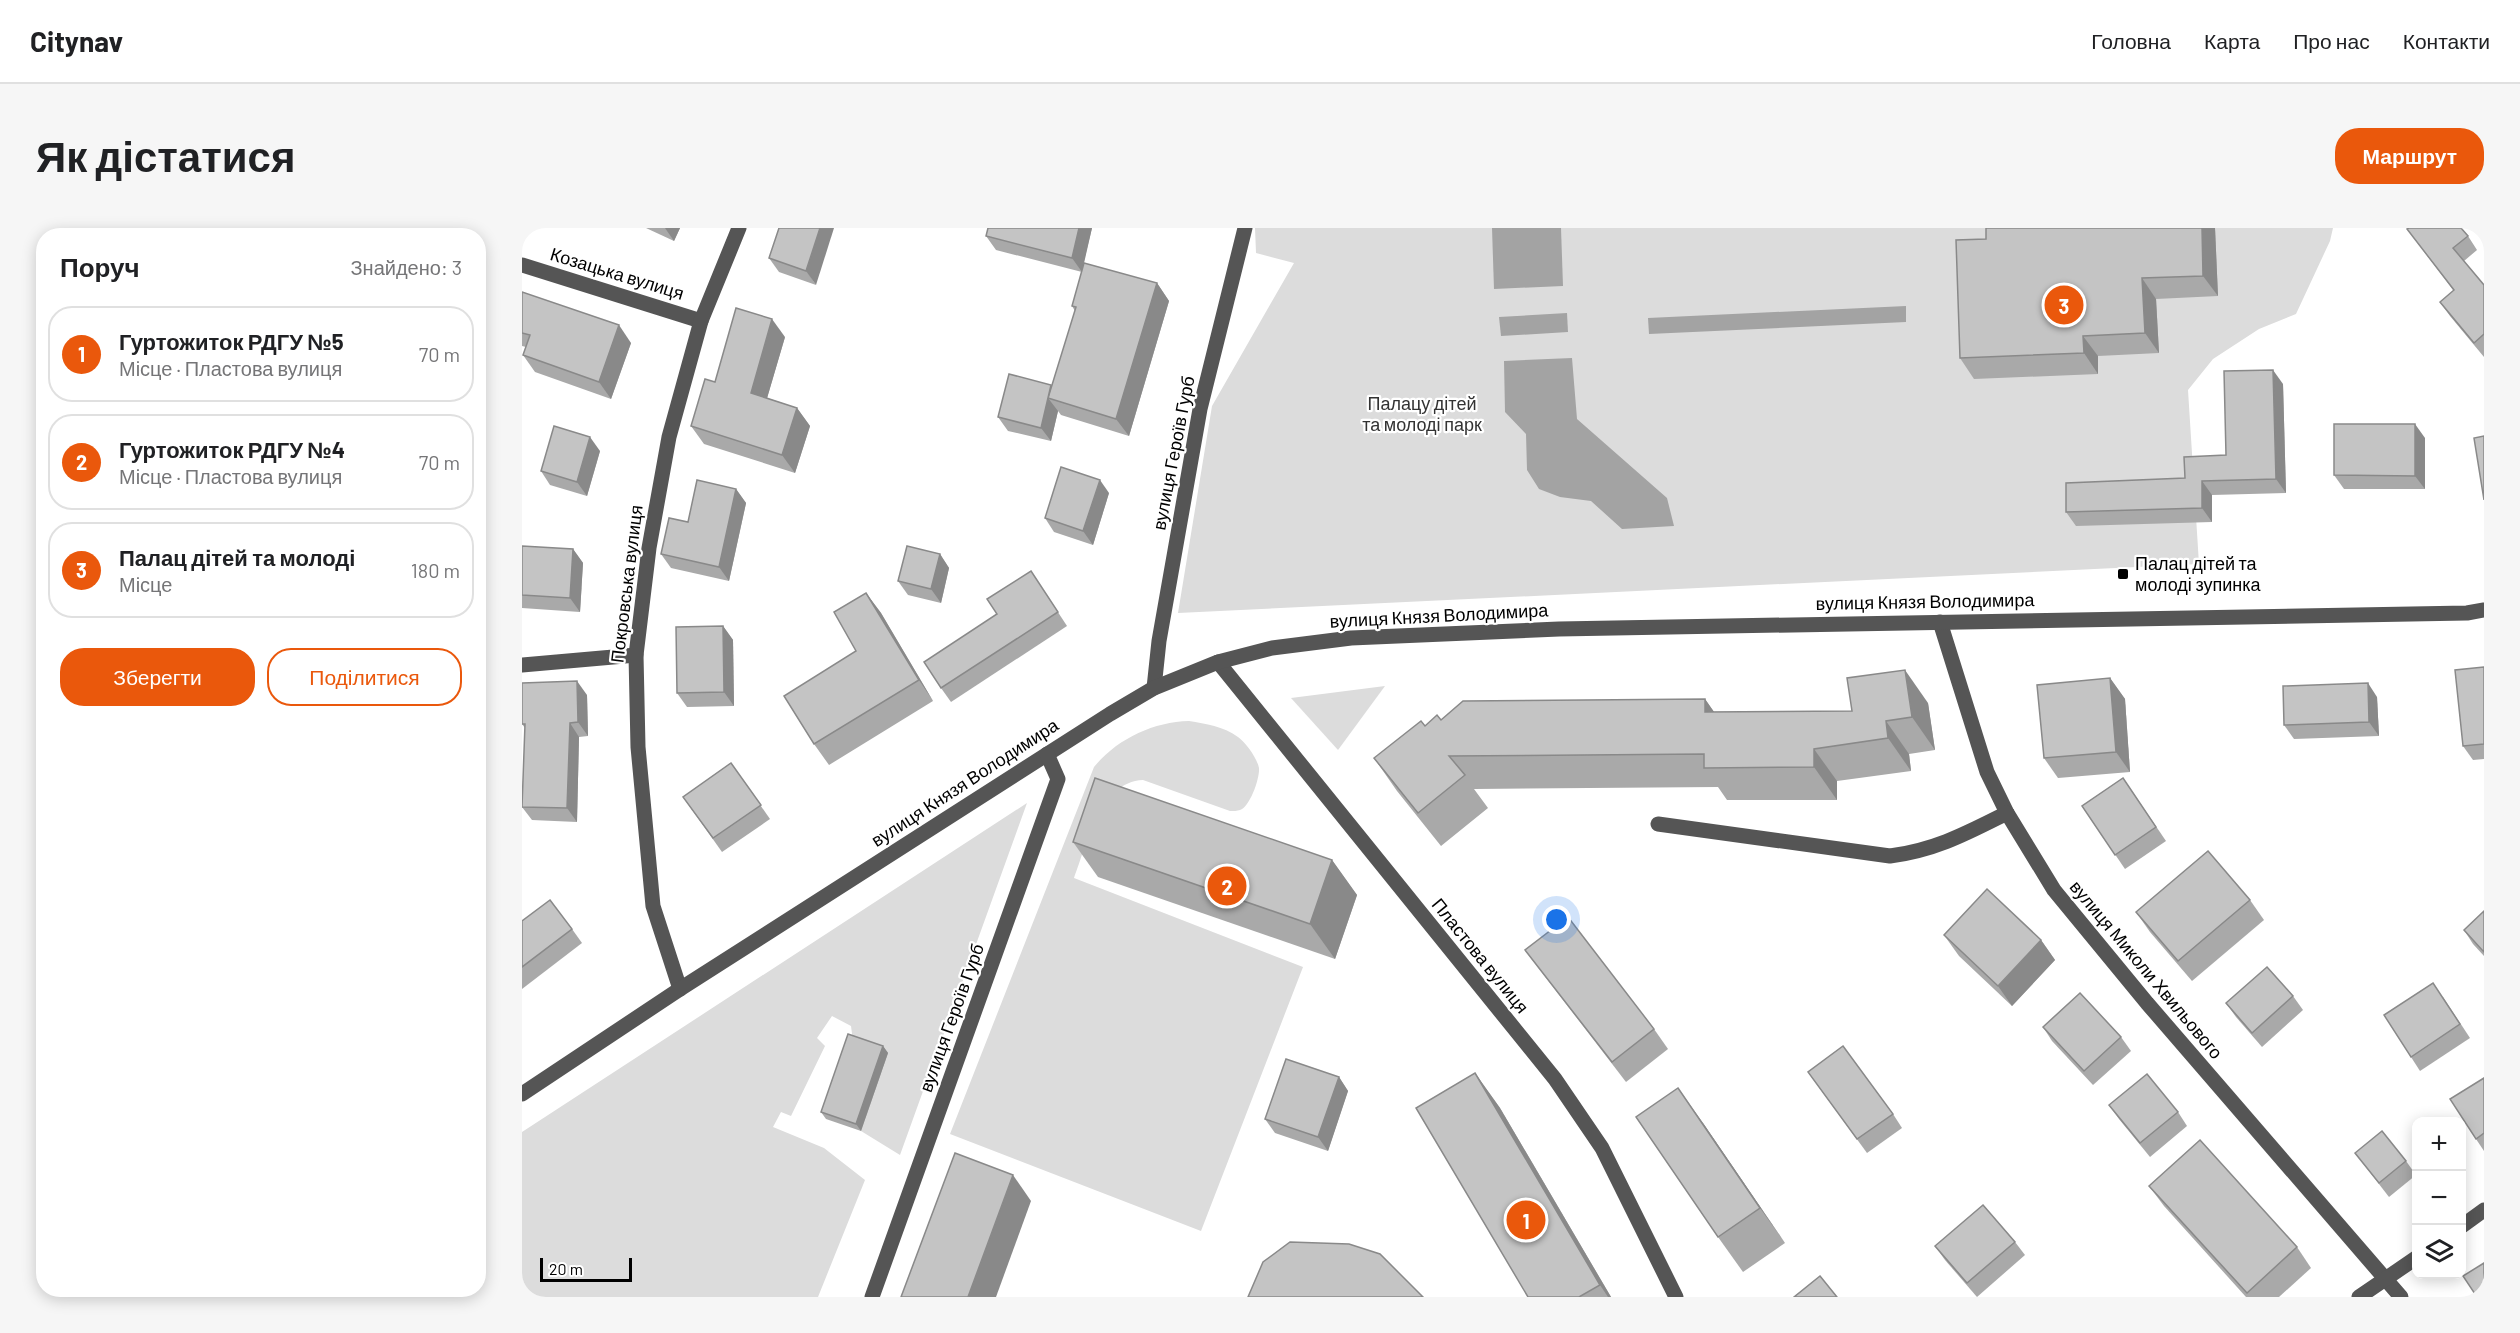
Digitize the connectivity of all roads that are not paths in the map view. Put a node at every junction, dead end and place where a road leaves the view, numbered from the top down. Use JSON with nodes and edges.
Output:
{"nodes":[{"id":1,"x":738,"y":228,"type":"edge"},
{"id":2,"x":1245,"y":228,"type":"edge"},
{"id":3,"x":522,"y":265,"type":"edge"},
{"id":4,"x":701,"y":321,"type":"junction"},
{"id":5,"x":2484,"y":610,"type":"edge"},
{"id":6,"x":1940,"y":622,"type":"junction"},
{"id":7,"x":636,"y":655,"type":"junction"},
{"id":8,"x":1218,"y":662,"type":"junction"},
{"id":9,"x":522,"y":665,"type":"edge"},
{"id":10,"x":1154,"y":688,"type":"junction"},
{"id":11,"x":1047,"y":754,"type":"junction"},
{"id":12,"x":2007,"y":813,"type":"junction"},
{"id":13,"x":1658,"y":824,"type":"dead end"},
{"id":14,"x":680,"y":989,"type":"junction"},
{"id":15,"x":522,"y":1094,"type":"edge"},
{"id":16,"x":2484,"y":1210,"type":"edge"},
{"id":17,"x":2463,"y":1225,"type":"edge"},
{"id":18,"x":2412,"y":1261,"type":"edge"},
{"id":19,"x":2386,"y":1280,"type":"junction"},
{"id":20,"x":872,"y":1297,"type":"edge"},
{"id":21,"x":1676,"y":1297,"type":"edge"},
{"id":22,"x":2359,"y":1297,"type":"edge"},
{"id":23,"x":2401,"y":1297,"type":"edge"}],
"edges":[{"from":1,"to":4,"type":"street","name":"Покровська вулиця"},
{"from":2,"to":10,"type":"street","name":"вулиця Героїв Гурб"},
{"from":3,"to":4,"type":"street","name":"Козацька вулиця"},
{"from":4,"to":7,"type":"street","name":"Покровська вулиця"},
{"from":5,"to":6,"type":"street","name":"вулиця Князя Володимира"},
{"from":6,"to":8,"type":"street","name":"вулиця Князя Володимира"},
{"from":6,"to":12,"type":"street","name":"вулиця Миколи Хвильового"},
{"from":7,"to":9,"type":"street"},
{"from":7,"to":14,"type":"street","name":"Покровська вулиця"},
{"from":8,"to":10,"type":"street","name":"вулиця Князя Володимира"},
{"from":8,"to":21,"type":"street","name":"Пластова вулиця"},
{"from":10,"to":11,"type":"street","name":"вулиця Князя Володимира"},
{"from":11,"to":14,"type":"street","name":"вулиця Князя Володимира"},
{"from":11,"to":20,"type":"street","name":"вулиця Героїв Гурб"},
{"from":12,"to":13,"type":"street"},
{"from":12,"to":19,"type":"street","name":"вулиця Миколи Хвильового"},
{"from":14,"to":15,"type":"street","name":"вулиця Князя Володимира"},
{"from":16,"to":17,"type":"street"},
{"from":18,"to":19,"type":"street"},
{"from":19,"to":22,"type":"street"},
{"from":19,"to":23,"type":"street","name":"вулиця Миколи Хвильового"}]}
